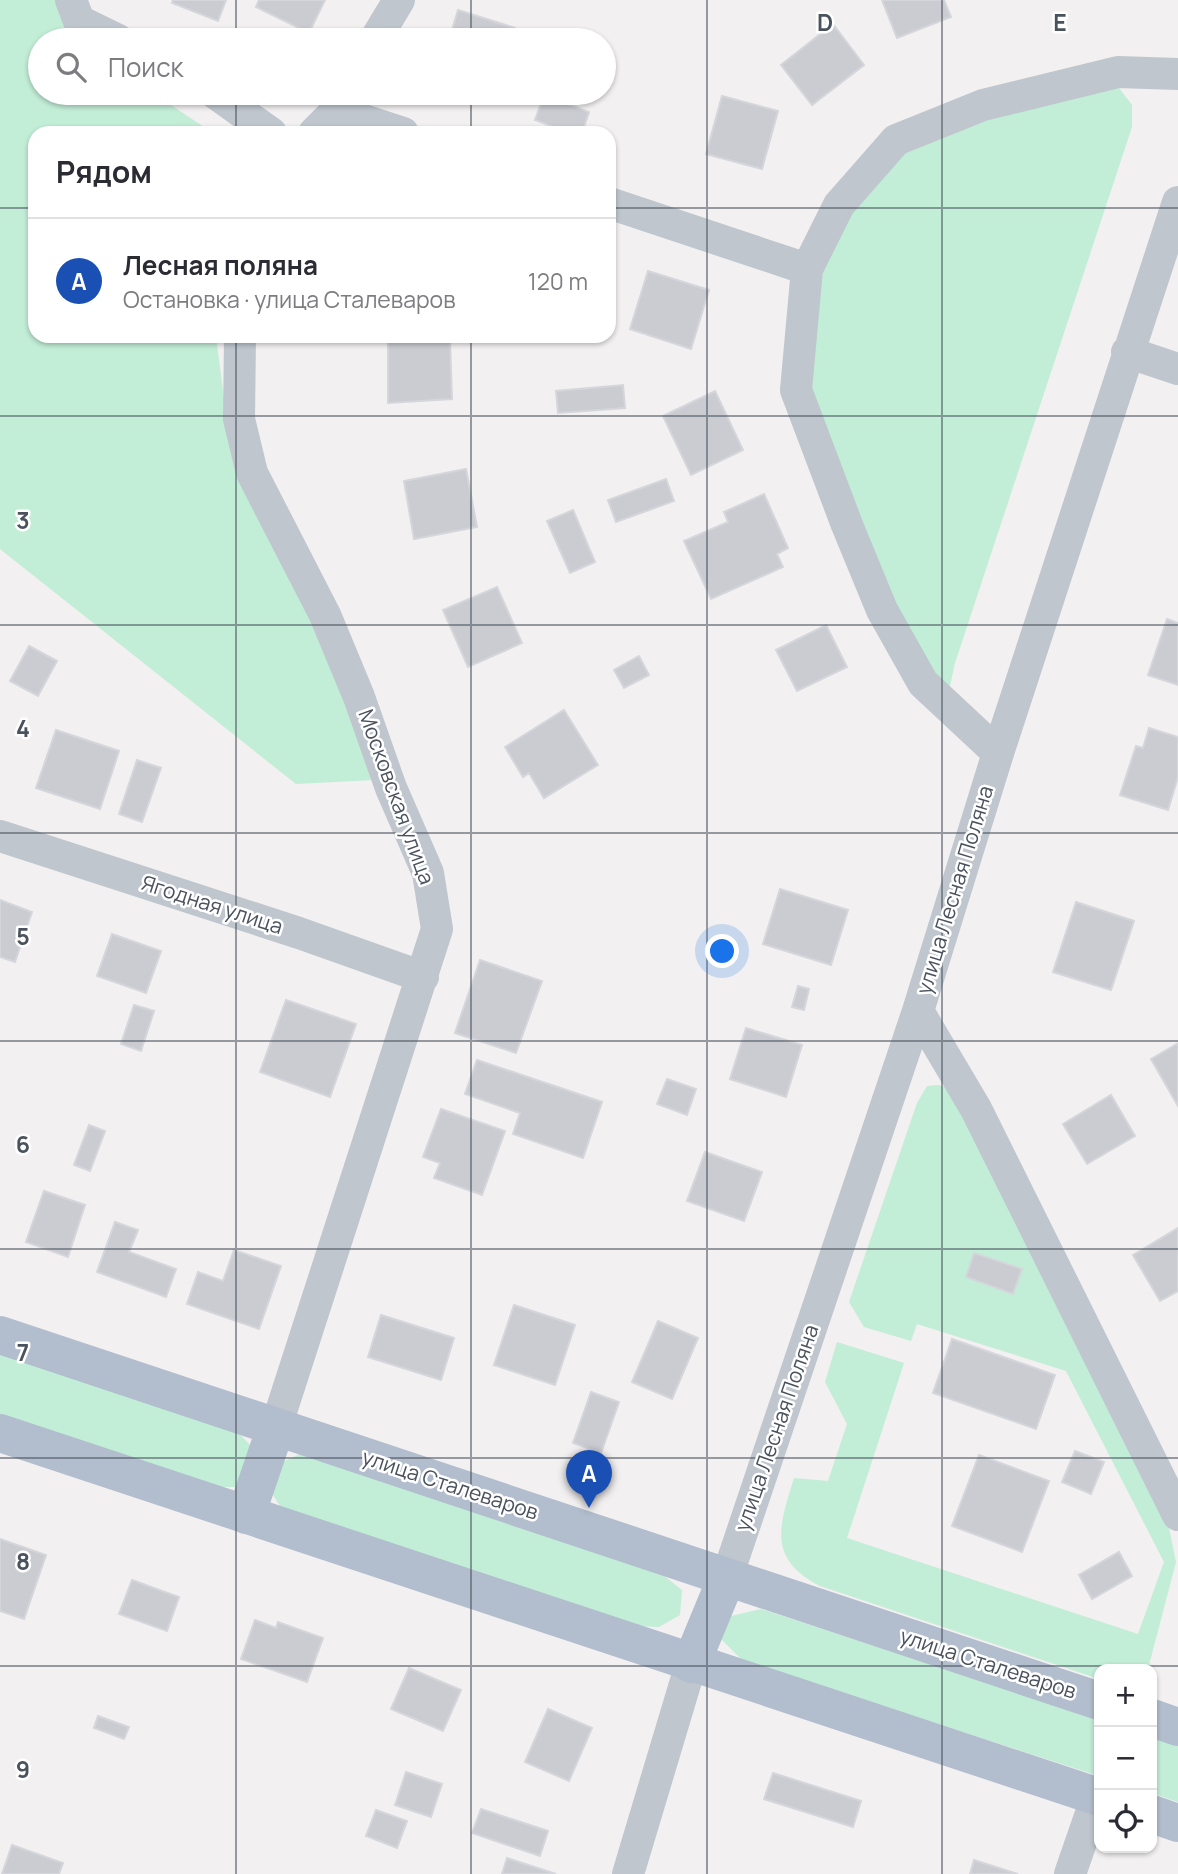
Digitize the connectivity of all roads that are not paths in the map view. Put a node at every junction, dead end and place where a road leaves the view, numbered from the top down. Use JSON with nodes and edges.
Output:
{"nodes":[{"id":1,"x":71,"y":0,"type":"edge"},
{"id":2,"x":399,"y":0,"type":"edge"},
{"id":3,"x":93,"y":28,"type":"edge"},
{"id":4,"x":382,"y":28,"type":"edge"},
{"id":5,"x":1178,"y":74,"type":"edge"},
{"id":6,"x":232,"y":105,"type":"edge"},
{"id":7,"x":338,"y":105,"type":"edge"},
{"id":8,"x":347,"y":105,"type":"edge"},
{"id":9,"x":261,"y":126,"type":"edge"},
{"id":10,"x":320,"y":126,"type":"edge"},
{"id":11,"x":389,"y":126,"type":"edge"},
{"id":12,"x":1178,"y":202,"type":"edge"},
{"id":13,"x":616,"y":204,"type":"edge"},
{"id":14,"x":807,"y":269,"type":"junction"},
{"id":15,"x":240,"y":343,"type":"edge"},
{"id":16,"x":1127,"y":352,"type":"junction"},
{"id":17,"x":1178,"y":369,"type":"edge"},
{"id":18,"x":998,"y":753,"type":"junction"},
{"id":19,"x":0,"y":836,"type":"edge"},
{"id":20,"x":423,"y":977,"type":"junction"},
{"id":21,"x":918,"y":1011,"type":"junction"},
{"id":22,"x":0,"y":1335,"type":"edge"},
{"id":23,"x":276,"y":1427,"type":"junction"},
{"id":24,"x":0,"y":1433,"type":"edge"},
{"id":25,"x":246,"y":1515,"type":"junction"},
{"id":26,"x":1178,"y":1515,"type":"edge"},
{"id":27,"x":727,"y":1577,"type":"junction"},
{"id":28,"x":691,"y":1664,"type":"junction"},
{"id":29,"x":1094,"y":1699,"type":"edge"},
{"id":30,"x":1157,"y":1720,"type":"edge"},
{"id":31,"x":1178,"y":1727,"type":"edge"},
{"id":32,"x":1094,"y":1795,"type":"edge"},
{"id":33,"x":1094,"y":1807,"type":"edge"},
{"id":34,"x":1157,"y":1816,"type":"edge"},
{"id":35,"x":1178,"y":1823,"type":"edge"},
{"id":36,"x":628,"y":1874,"type":"edge"},
{"id":37,"x":1070,"y":1874,"type":"edge"}],
"edges":[{"from":1,"to":3,"type":"street"},
{"from":2,"to":4,"type":"street"},
{"from":5,"to":14,"type":"street"},
{"from":6,"to":9,"type":"street"},
{"from":7,"to":10,"type":"street"},
{"from":8,"to":11,"type":"street"},
{"from":12,"to":16,"type":"street","name":"улица Лесная Поляна"},
{"from":13,"to":14,"type":"street"},
{"from":14,"to":18,"type":"street"},
{"from":15,"to":20,"type":"street","name":"Московская улица"},
{"from":16,"to":17,"type":"street"},
{"from":16,"to":18,"type":"street","name":"улица Лесная Поляна"},
{"from":18,"to":21,"type":"street","name":"улица Лесная Поляна"},
{"from":19,"to":20,"type":"street","name":"Ягодная улица"},
{"from":20,"to":23,"type":"street","name":"Московская улица"},
{"from":21,"to":26,"type":"street"},
{"from":21,"to":27,"type":"street","name":"улица Лесная Поляна"},
{"from":22,"to":23,"type":"main road","name":"улица Сталеваров"},
{"from":23,"to":25,"type":"main road"},
{"from":23,"to":27,"type":"main road","name":"улица Сталеваров"},
{"from":24,"to":25,"type":"main road"},
{"from":25,"to":28,"type":"main road"},
{"from":27,"to":28,"type":"main road"},
{"from":27,"to":29,"type":"main road","name":"улица Сталеваров"},
{"from":28,"to":32,"type":"main road"},
{"from":28,"to":36,"type":"street"},
{"from":30,"to":31,"type":"main road"},
{"from":33,"to":37,"type":"street"},
{"from":34,"to":35,"type":"main road"}]}
